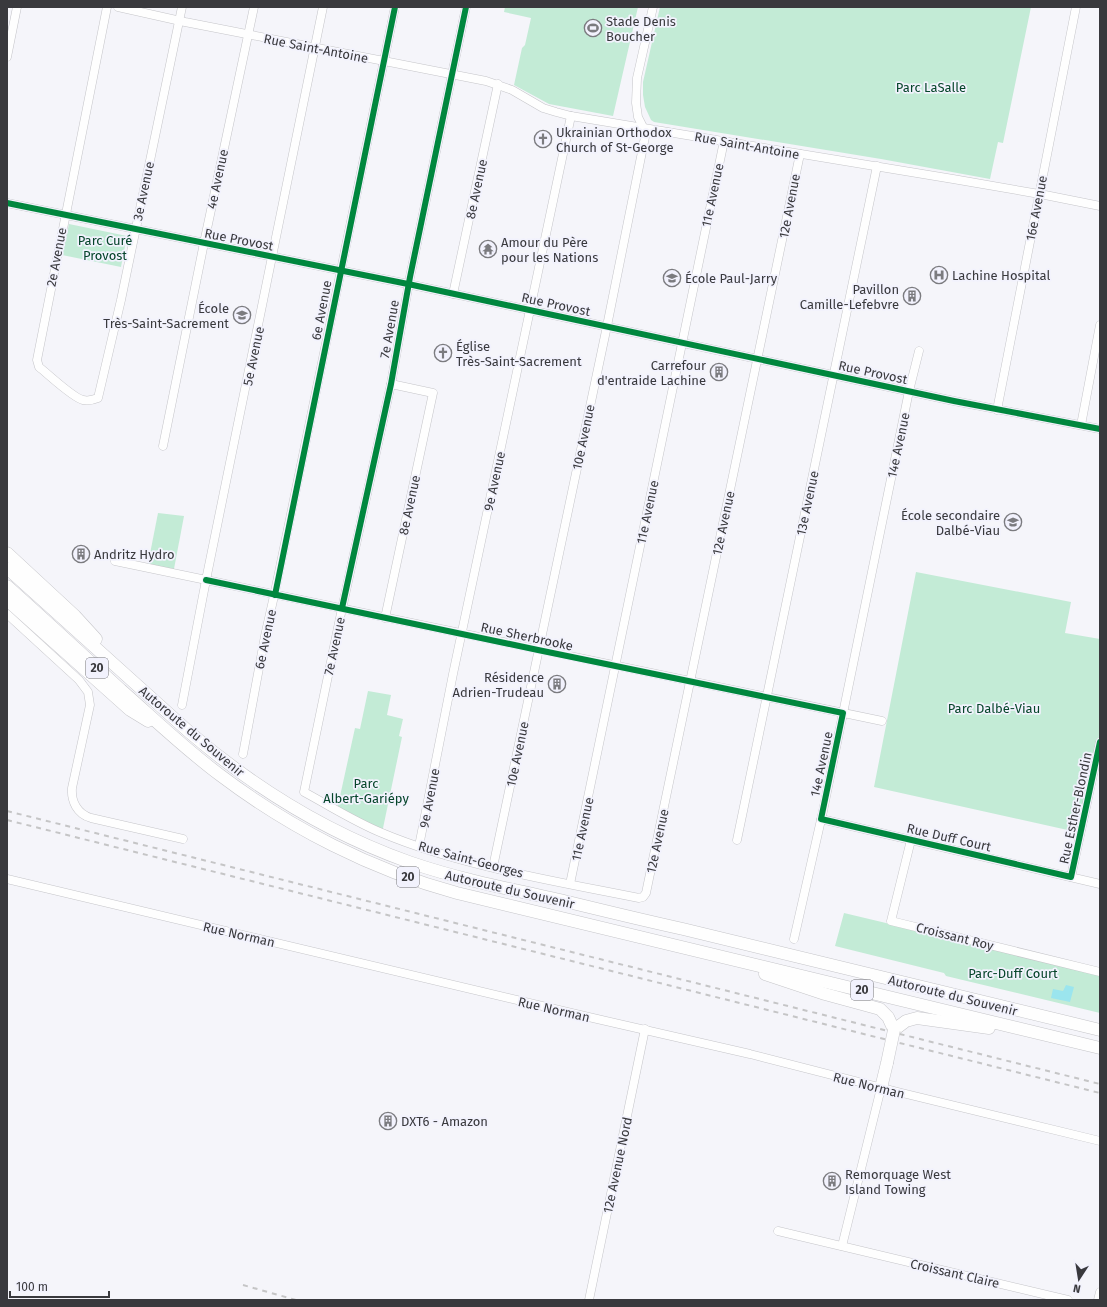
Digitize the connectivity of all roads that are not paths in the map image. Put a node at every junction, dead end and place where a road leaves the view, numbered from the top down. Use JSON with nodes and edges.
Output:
{"nodes":[{"id":1,"x":18,"y":7,"type":"edge"},
{"id":2,"x":107,"y":7,"type":"edge"},
{"id":3,"x":118,"y":7,"type":"edge"},
{"id":4,"x":182,"y":7,"type":"edge"},
{"id":5,"x":254,"y":7,"type":"edge"},
{"id":6,"x":323,"y":7,"type":"edge"},
{"id":7,"x":395,"y":7,"type":"edge"},
{"id":8,"x":466,"y":7,"type":"edge"},
{"id":9,"x":653,"y":7,"type":"edge"},
{"id":10,"x":1076,"y":7,"type":"edge"},
{"id":11,"x":179,"y":21,"type":"junction"},
{"id":12,"x":248,"y":35,"type":"junction"},
{"id":13,"x":315,"y":48,"type":"junction"},
{"id":14,"x":7,"y":57,"type":"edge"},
{"id":15,"x":384,"y":61,"type":"junction"},
{"id":16,"x":452,"y":74,"type":"junction"},
{"id":17,"x":498,"y":84,"type":"junction"},
{"id":18,"x":571,"y":116,"type":"junction"},
{"id":19,"x":643,"y":127,"type":"junction"},
{"id":20,"x":724,"y":140,"type":"junction"},
{"id":21,"x":800,"y":154,"type":"junction"},
{"id":22,"x":877,"y":166,"type":"junction"},
{"id":23,"x":1039,"y":194,"type":"junction"},
{"id":24,"x":7,"y":203,"type":"edge"},
{"id":25,"x":1100,"y":206,"type":"edge"},
{"id":26,"x":65,"y":215,"type":"junction"},
{"id":27,"x":135,"y":229,"type":"junction"},
{"id":28,"x":204,"y":243,"type":"junction"},
{"id":29,"x":272,"y":257,"type":"junction"},
{"id":30,"x":340,"y":271,"type":"junction"},
{"id":31,"x":408,"y":284,"type":"junction"},
{"id":32,"x":454,"y":294,"type":"junction"},
{"id":33,"x":530,"y":310,"type":"junction"},
{"id":34,"x":1100,"y":325,"type":"edge"},
{"id":35,"x":607,"y":326,"type":"junction"},
{"id":36,"x":682,"y":342,"type":"junction"},
{"id":37,"x":919,"y":351,"type":"dead end"},
{"id":38,"x":758,"y":359,"type":"junction"},
{"id":39,"x":834,"y":375,"type":"junction"},
{"id":40,"x":391,"y":384,"type":"junction"},
{"id":41,"x":910,"y":391,"type":"junction"},
{"id":42,"x":98,"y":398,"type":"joint"},
{"id":43,"x":997,"y":410,"type":"junction"},
{"id":44,"x":1081,"y":425,"type":"junction"},
{"id":45,"x":1100,"y":429,"type":"edge"},
{"id":46,"x":163,"y":446,"type":"dead end"},
{"id":47,"x":7,"y":553,"type":"edge"},
{"id":48,"x":115,"y":561,"type":"dead end"},
{"id":49,"x":7,"y":568,"type":"edge"},
{"id":50,"x":206,"y":580,"type":"junction"},
{"id":51,"x":7,"y":586,"type":"edge"},
{"id":52,"x":275,"y":595,"type":"junction"},
{"id":53,"x":7,"y":600,"type":"edge"},
{"id":54,"x":342,"y":608,"type":"junction"},
{"id":55,"x":7,"y":614,"type":"edge"},
{"id":56,"x":385,"y":618,"type":"junction"},
{"id":57,"x":462,"y":634,"type":"junction"},
{"id":58,"x":538,"y":650,"type":"junction"},
{"id":59,"x":615,"y":666,"type":"junction"},
{"id":60,"x":691,"y":681,"type":"junction"},
{"id":61,"x":142,"y":690,"type":"junction"},
{"id":62,"x":767,"y":697,"type":"junction"},
{"id":63,"x":182,"y":705,"type":"dead end"},
{"id":64,"x":843,"y":713,"type":"junction"},
{"id":65,"x":882,"y":721,"type":"dead end"},
{"id":66,"x":167,"y":731,"type":"junction"},
{"id":67,"x":1100,"y":742,"type":"edge"},
{"id":68,"x":243,"y":754,"type":"dead end"},
{"id":69,"x":304,"y":792,"type":"joint"},
{"id":70,"x":821,"y":819,"type":"junction"},
{"id":71,"x":183,"y":839,"type":"dead end"},
{"id":72,"x":737,"y":840,"type":"dead end"},
{"id":73,"x":911,"y":840,"type":"junction"},
{"id":74,"x":419,"y":846,"type":"junction"},
{"id":75,"x":493,"y":867,"type":"junction"},
{"id":76,"x":1071,"y":878,"type":"junction"},
{"id":77,"x":7,"y":879,"type":"edge"},
{"id":78,"x":570,"y":884,"type":"junction"},
{"id":79,"x":1100,"y":884,"type":"edge"},
{"id":80,"x":646,"y":893,"type":"joint"},
{"id":81,"x":794,"y":939,"type":"dead end"},
{"id":82,"x":683,"y":947,"type":"junction"},
{"id":83,"x":1100,"y":972,"type":"edge"},
{"id":84,"x":895,"y":1028,"type":"junction"},
{"id":85,"x":645,"y":1030,"type":"junction"},
{"id":86,"x":1100,"y":1030,"type":"edge"},
{"id":87,"x":1042,"y":1034,"type":"junction"},
{"id":88,"x":1100,"y":1048,"type":"edge"},
{"id":89,"x":881,"y":1088,"type":"junction"},
{"id":90,"x":1100,"y":1141,"type":"edge"},
{"id":91,"x":778,"y":1231,"type":"dead end"},
{"id":92,"x":842,"y":1246,"type":"junction"},
{"id":93,"x":1100,"y":1292,"type":"edge"},
{"id":94,"x":589,"y":1300,"type":"edge"},
{"id":95,"x":1068,"y":1300,"type":"edge"},
{"id":96,"x":1098,"y":1300,"type":"edge"}],
"edges":[{"from":1,"to":14,"type":"street"},
{"from":2,"to":26,"type":"street","name":"2e Avenue"},
{"from":3,"to":11,"type":"street","name":"Rue Saint-Antoine"},
{"from":4,"to":11,"type":"street","name":"3e Avenue"},
{"from":5,"to":12,"type":"street","name":"4e Avenue"},
{"from":6,"to":13,"type":"street","name":"5e Avenue"},
{"from":7,"to":15,"type":"street","name":"6e Avenue"},
{"from":8,"to":16,"type":"street","name":"7e Avenue"},
{"from":9,"to":19,"type":"street","name":"10e Avenue"},
{"from":10,"to":23,"type":"street","name":"16e Avenue"},
{"from":11,"to":12,"type":"street","name":"Rue Saint-Antoine"},
{"from":11,"to":27,"type":"street","name":"3e Avenue"},
{"from":12,"to":13,"type":"street","name":"Rue Saint-Antoine"},
{"from":12,"to":28,"type":"street","name":"4e Avenue"},
{"from":13,"to":15,"type":"street","name":"Rue Saint-Antoine"},
{"from":13,"to":29,"type":"street","name":"5e Avenue"},
{"from":15,"to":16,"type":"street","name":"Rue Saint-Antoine"},
{"from":15,"to":30,"type":"street","name":"6e Avenue"},
{"from":16,"to":17,"type":"street","name":"Rue Saint-Antoine"},
{"from":16,"to":31,"type":"street","name":"7e Avenue"},
{"from":17,"to":18,"type":"street","name":"Rue Saint-Antoine"},
{"from":17,"to":32,"type":"street","name":"8e Avenue"},
{"from":18,"to":19,"type":"street","name":"Rue Saint-Antoine"},
{"from":18,"to":33,"type":"street","name":"9e Avenue"},
{"from":19,"to":20,"type":"street","name":"Rue Saint-Antoine"},
{"from":19,"to":35,"type":"street","name":"10e Avenue"},
{"from":20,"to":21,"type":"street","name":"Rue Saint-Antoine"},
{"from":20,"to":36,"type":"street","name":"11e Avenue"},
{"from":21,"to":22,"type":"street","name":"Rue Saint-Antoine"},
{"from":21,"to":38,"type":"street","name":"12e Avenue"},
{"from":22,"to":23,"type":"street","name":"Rue Saint-Antoine"},
{"from":22,"to":39,"type":"street","name":"13e Avenue"},
{"from":23,"to":25,"type":"street","name":"Rue Saint-Antoine"},
{"from":23,"to":43,"type":"street","name":"16e Avenue"},
{"from":24,"to":26,"type":"street","name":"Rue Provost"},
{"from":26,"to":27,"type":"street","name":"Rue Provost"},
{"from":26,"to":42,"type":"street","name":"2e Avenue"},
{"from":27,"to":28,"type":"street","name":"Rue Provost"},
{"from":27,"to":42,"type":"street","name":"3e Avenue"},
{"from":28,"to":29,"type":"street","name":"Rue Provost"},
{"from":28,"to":46,"type":"street","name":"4e Avenue"},
{"from":29,"to":30,"type":"street","name":"Rue Provost"},
{"from":29,"to":50,"type":"street","name":"5e Avenue"},
{"from":30,"to":31,"type":"street","name":"Rue Provost"},
{"from":30,"to":52,"type":"street","name":"6e Avenue"},
{"from":31,"to":32,"type":"street","name":"Rue Provost"},
{"from":31,"to":40,"type":"street","name":"7e Avenue"},
{"from":32,"to":33,"type":"street","name":"Rue Provost"},
{"from":33,"to":35,"type":"street","name":"Rue Provost"},
{"from":33,"to":57,"type":"street","name":"9e Avenue"},
{"from":34,"to":44,"type":"street"},
{"from":35,"to":36,"type":"street","name":"Rue Provost"},
{"from":35,"to":58,"type":"street","name":"10e Avenue"},
{"from":36,"to":38,"type":"street","name":"Rue Provost"},
{"from":36,"to":59,"type":"street","name":"11e Avenue"},
{"from":37,"to":41,"type":"street","name":"14e Avenue"},
{"from":38,"to":39,"type":"street","name":"Rue Provost"},
{"from":38,"to":60,"type":"street","name":"12e Avenue"},
{"from":39,"to":41,"type":"street","name":"Rue Provost"},
{"from":39,"to":62,"type":"street","name":"13e Avenue"},
{"from":40,"to":54,"type":"street","name":"7e Avenue"},
{"from":40,"to":56,"type":"street","name":"8e Avenue"},
{"from":41,"to":43,"type":"street","name":"Rue Provost"},
{"from":41,"to":64,"type":"street","name":"14e Avenue"},
{"from":43,"to":44,"type":"street","name":"Rue Provost"},
{"from":44,"to":45,"type":"street","name":"Rue Provost"},
{"from":47,"to":61,"type":"highway"},
{"from":48,"to":50,"type":"street","name":"Rue Sherbrooke"},
{"from":49,"to":61,"type":"highway","name":"Autoroute du Souvenir","number":"20"},
{"from":50,"to":52,"type":"street","name":"Rue Sherbrooke"},
{"from":50,"to":63,"type":"street","name":"5e Avenue"},
{"from":51,"to":66,"type":"highway","name":"Autoroute du Souvenir","number":"20"},
{"from":52,"to":54,"type":"street","name":"Rue Sherbrooke"},
{"from":52,"to":68,"type":"street","name":"6e Avenue"},
{"from":53,"to":66,"type":"highway"},
{"from":54,"to":56,"type":"street","name":"Rue Sherbrooke"},
{"from":54,"to":69,"type":"street","name":"7e Avenue"},
{"from":55,"to":71,"type":"street"},
{"from":56,"to":57,"type":"street","name":"Rue Sherbrooke"},
{"from":57,"to":58,"type":"street","name":"Rue Sherbrooke"},
{"from":57,"to":74,"type":"street","name":"9e Avenue"},
{"from":58,"to":59,"type":"street","name":"Rue Sherbrooke"},
{"from":58,"to":75,"type":"street","name":"10e Avenue"},
{"from":59,"to":60,"type":"street","name":"Rue Sherbrooke"},
{"from":59,"to":78,"type":"street","name":"11e Avenue"},
{"from":60,"to":62,"type":"street","name":"Rue Sherbrooke"},
{"from":60,"to":80,"type":"street","name":"12e Avenue"},
{"from":61,"to":86,"type":"highway","name":"Autoroute du Souvenir","number":"20"},
{"from":62,"to":64,"type":"street","name":"Rue Sherbrooke"},
{"from":62,"to":72,"type":"street","name":"13e Avenue"},
{"from":64,"to":65,"type":"street","name":"Rue Sherbrooke"},
{"from":64,"to":70,"type":"street","name":"14e Avenue"},
{"from":66,"to":82,"type":"highway","name":"Autoroute du Souvenir","number":"20"},
{"from":67,"to":76,"type":"street","name":"Rue Esther-Blondin"},
{"from":69,"to":74,"type":"street","name":"Rue Saint-Georges"},
{"from":70,"to":73,"type":"street","name":"Rue Duff Court"},
{"from":70,"to":81,"type":"street","name":"14e Avenue"},
{"from":73,"to":76,"type":"street","name":"Rue Duff Court"},
{"from":73,"to":83,"type":"street","name":"Croissant Roy"},
{"from":74,"to":75,"type":"street","name":"Rue Saint-Georges"},
{"from":75,"to":78,"type":"street","name":"Rue Saint-Georges"},
{"from":76,"to":79,"type":"street","name":"Rue Duff Court"},
{"from":77,"to":85,"type":"street","name":"Rue Norman"},
{"from":78,"to":80,"type":"street","name":"Rue Saint-Georges"},
{"from":82,"to":84,"type":"highway"},
{"from":82,"to":87,"type":"highway","name":"Autoroute du Souvenir","number":"20"},
{"from":84,"to":87,"type":"highway"},
{"from":84,"to":89,"type":"highway","bridge":true},
{"from":85,"to":89,"type":"street","name":"Rue Norman"},
{"from":85,"to":94,"type":"street","name":"12e Avenue Nord"},
{"from":87,"to":88,"type":"highway","name":"Autoroute du Souvenir","number":"20"},
{"from":89,"to":90,"type":"street","name":"Rue Norman"},
{"from":89,"to":92,"type":"street"},
{"from":91,"to":92,"type":"street","name":"Croissant Claire"},
{"from":92,"to":95,"type":"street","name":"Croissant Claire"},
{"from":93,"to":96,"type":"street"}]}
